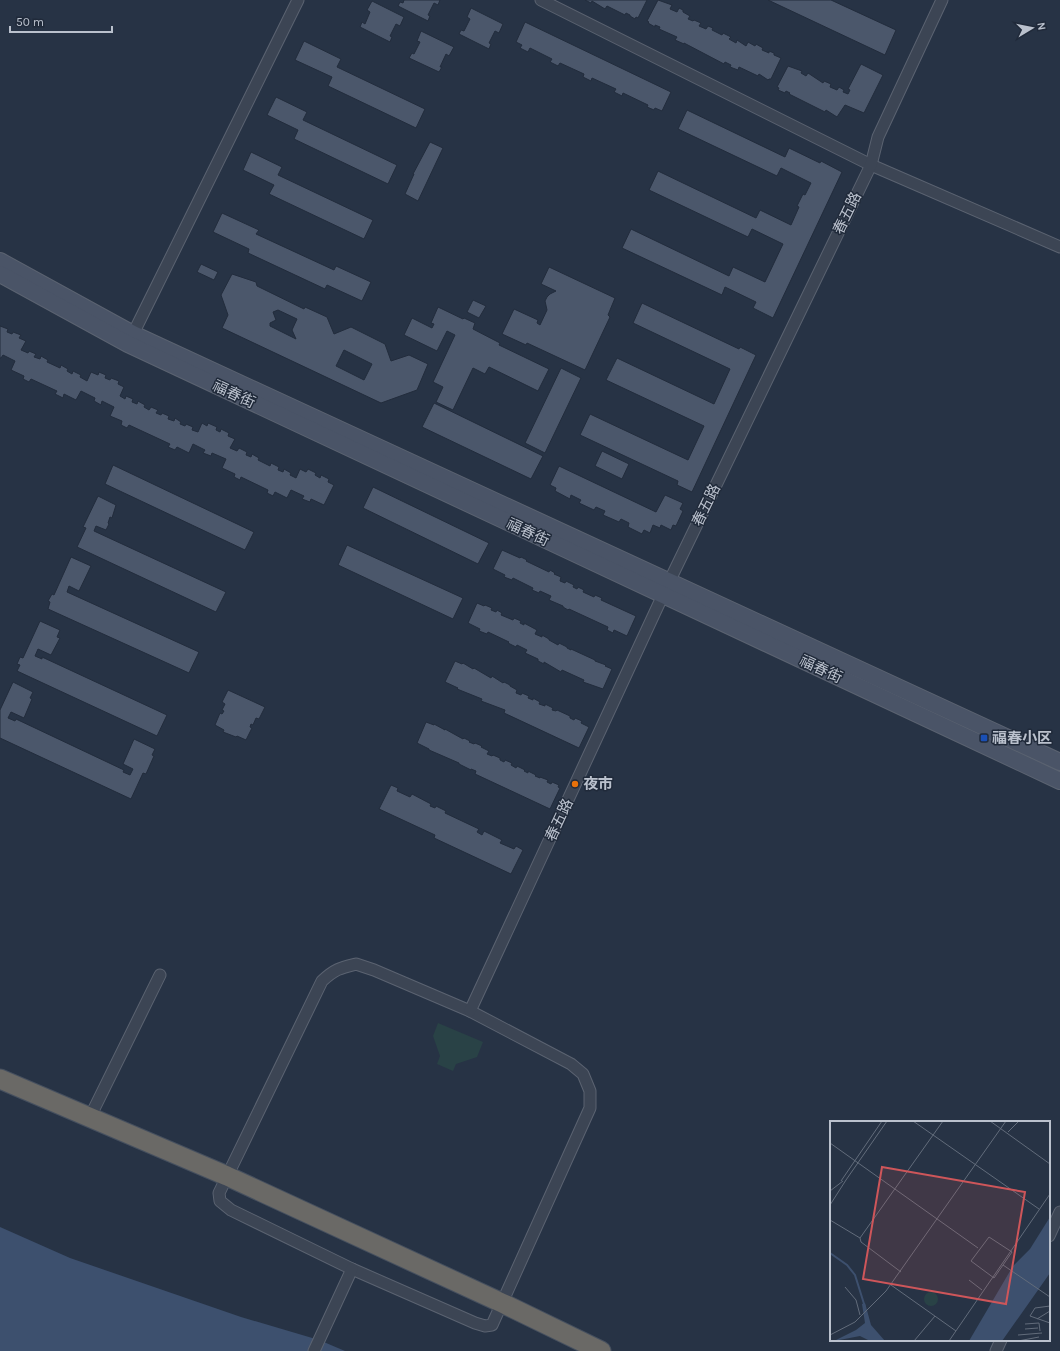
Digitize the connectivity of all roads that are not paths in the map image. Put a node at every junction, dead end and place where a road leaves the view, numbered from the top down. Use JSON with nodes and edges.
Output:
{"nodes":[{"id":1,"x":298,"y":0,"type":"edge"},
{"id":2,"x":542,"y":0,"type":"edge"},
{"id":3,"x":942,"y":0,"type":"edge"},
{"id":4,"x":871,"y":165,"type":"junction"},
{"id":5,"x":1060,"y":247,"type":"edge"},
{"id":6,"x":0,"y":261,"type":"edge"},
{"id":7,"x":0,"y":274,"type":"edge"},
{"id":8,"x":131,"y":339,"type":"junction"},
{"id":9,"x":666,"y":588,"type":"junction"},
{"id":10,"x":1060,"y":762,"type":"edge"},
{"id":11,"x":1060,"y":781,"type":"edge"},
{"id":12,"x":160,"y":975,"type":"dead end"},
{"id":13,"x":470,"y":1011,"type":"junction"},
{"id":14,"x":0,"y":1079,"type":"edge"},
{"id":15,"x":90,"y":1117,"type":"junction"},
{"id":16,"x":227,"y":1176,"type":"junction"},
{"id":17,"x":1060,"y":1212,"type":"edge"},
{"id":18,"x":1050,"y":1234,"type":"edge"},
{"id":19,"x":352,"y":1270,"type":"junction"},
{"id":20,"x":502,"y":1303,"type":"junction"},
{"id":21,"x":1001,"y":1341,"type":"edge"},
{"id":22,"x":314,"y":1351,"type":"edge"},
{"id":23,"x":601,"y":1351,"type":"edge"},
{"id":24,"x":996,"y":1351,"type":"edge"}],
"edges":[{"from":1,"to":8,"type":"street"},
{"from":2,"to":4,"type":"street"},
{"from":3,"to":4,"type":"street","name":"春五路"},
{"from":4,"to":5,"type":"street"},
{"from":4,"to":9,"type":"street","name":"春五路"},
{"from":6,"to":8,"type":"main road","name":"福春街"},
{"from":7,"to":8,"type":"main road","name":"福春街"},
{"from":8,"to":9,"type":"main road","name":"福春街"},
{"from":9,"to":10,"type":"main road","name":"福春街"},
{"from":9,"to":11,"type":"main road","name":"福春街"},
{"from":9,"to":13,"type":"street","name":"春五路"},
{"from":12,"to":15,"type":"street"},
{"from":13,"to":16,"type":"street"},
{"from":13,"to":20,"type":"street"},
{"from":14,"to":15,"type":"highway"},
{"from":15,"to":16,"type":"highway"},
{"from":16,"to":19,"type":"street"},
{"from":16,"to":20,"type":"highway"},
{"from":17,"to":18,"type":"street"},
{"from":19,"to":20,"type":"street"},
{"from":19,"to":22,"type":"street"},
{"from":20,"to":23,"type":"highway"},
{"from":21,"to":24,"type":"street"}]}
